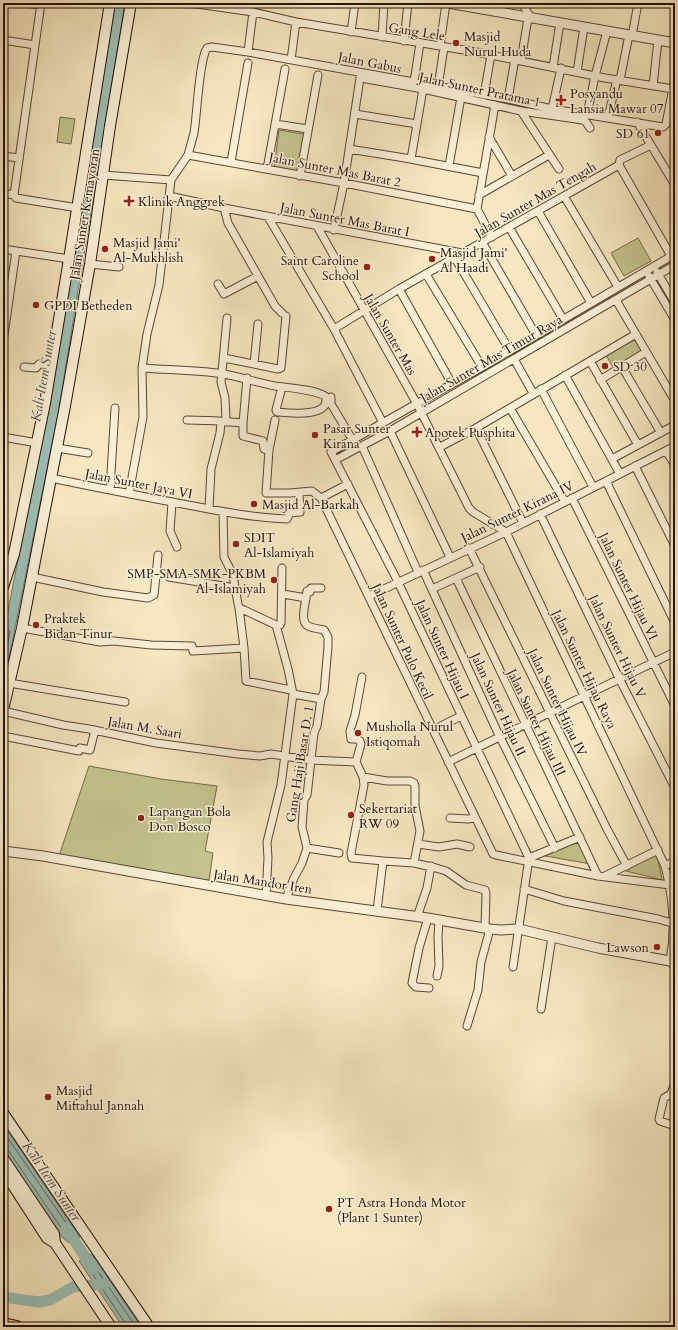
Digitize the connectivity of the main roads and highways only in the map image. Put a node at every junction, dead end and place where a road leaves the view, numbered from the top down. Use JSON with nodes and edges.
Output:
{"nodes":[{"id":1,"x":110,"y":3,"type":"edge"},
{"id":2,"x":130,"y":3,"type":"edge"},
{"id":3,"x":3,"y":587,"type":"edge"},
{"id":4,"x":3,"y":711,"type":"edge"},
{"id":5,"x":3,"y":1114,"type":"edge"},
{"id":6,"x":3,"y":1158,"type":"edge"},
{"id":7,"x":3,"y":1170,"type":"edge"},
{"id":8,"x":55,"y":1243,"type":"junction"},
{"id":9,"x":3,"y":1324,"type":"edge"},
{"id":10,"x":16,"y":1327,"type":"edge"},
{"id":11,"x":111,"y":1327,"type":"edge"},
{"id":12,"x":149,"y":1327,"type":"edge"}],
"edges":[{"from":1,"to":3,"type":"main road","name":"Jalan Sunter Kemayoran"},
{"from":2,"to":4,"type":"main road","name":"Jalan Sunter Kemayoran"},
{"from":5,"to":12,"type":"main road"},
{"from":6,"to":8,"type":"main road"},
{"from":7,"to":8,"type":"main road"},
{"from":8,"to":11,"type":"main road"},
{"from":9,"to":10,"type":"highway"}]}
